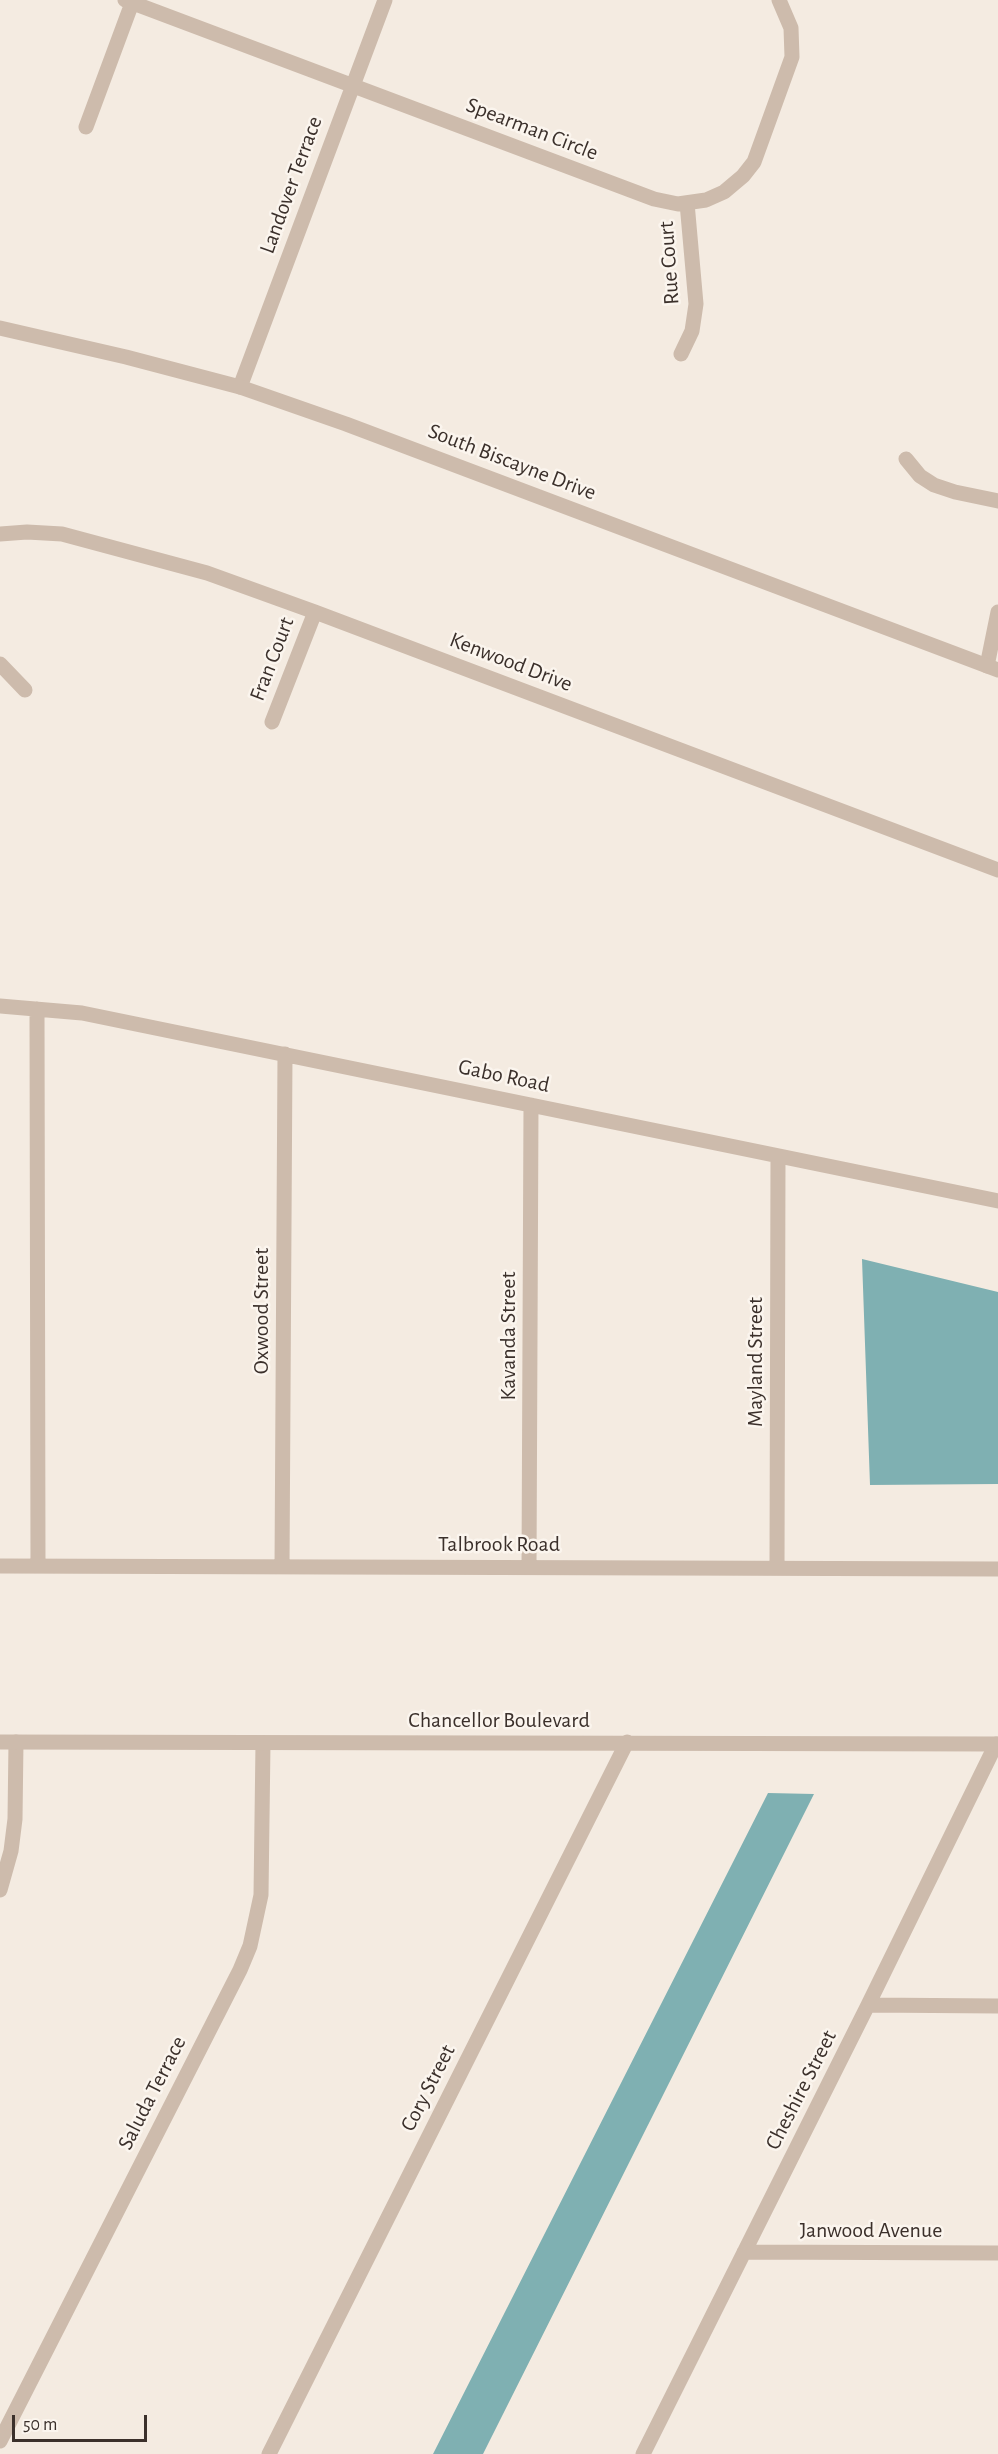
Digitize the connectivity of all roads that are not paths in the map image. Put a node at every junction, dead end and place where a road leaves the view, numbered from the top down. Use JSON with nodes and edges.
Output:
{"nodes":[{"id":1,"x":385,"y":0,"type":"edge"},
{"id":2,"x":779,"y":0,"type":"edge"},
{"id":3,"x":129,"y":1,"type":"edge"},
{"id":4,"x":352,"y":86,"type":"junction"},
{"id":5,"x":86,"y":127,"type":"dead end"},
{"id":6,"x":687,"y":203,"type":"junction"},
{"id":7,"x":0,"y":328,"type":"edge"},
{"id":8,"x":681,"y":354,"type":"dead end"},
{"id":9,"x":240,"y":387,"type":"junction"},
{"id":10,"x":906,"y":459,"type":"dead end"},
{"id":11,"x":998,"y":501,"type":"edge"},
{"id":12,"x":0,"y":534,"type":"edge"},
{"id":13,"x":315,"y":612,"type":"junction"},
{"id":14,"x":998,"y":612,"type":"edge"},
{"id":15,"x":0,"y":664,"type":"edge"},
{"id":16,"x":992,"y":668,"type":"edge"},
{"id":17,"x":25,"y":690,"type":"dead end"},
{"id":18,"x":272,"y":722,"type":"dead end"},
{"id":19,"x":998,"y":870,"type":"edge"},
{"id":20,"x":0,"y":1006,"type":"edge"},
{"id":21,"x":37,"y":1009,"type":"junction"},
{"id":22,"x":285,"y":1054,"type":"junction"},
{"id":23,"x":531,"y":1105,"type":"junction"},
{"id":24,"x":778,"y":1156,"type":"junction"},
{"id":25,"x":998,"y":1201,"type":"edge"},
{"id":26,"x":0,"y":1566,"type":"edge"},
{"id":27,"x":38,"y":1566,"type":"junction"},
{"id":28,"x":282,"y":1567,"type":"junction"},
{"id":29,"x":529,"y":1567,"type":"junction"},
{"id":30,"x":777,"y":1568,"type":"junction"},
{"id":31,"x":998,"y":1569,"type":"edge"},
{"id":32,"x":0,"y":1742,"type":"edge"},
{"id":33,"x":16,"y":1742,"type":"junction"},
{"id":34,"x":627,"y":1742,"type":"junction"},
{"id":35,"x":263,"y":1743,"type":"junction"},
{"id":36,"x":997,"y":1744,"type":"edge"},
{"id":37,"x":0,"y":1890,"type":"edge"},
{"id":38,"x":868,"y":2005,"type":"junction"},
{"id":39,"x":998,"y":2006,"type":"edge"},
{"id":40,"x":744,"y":2252,"type":"junction"},
{"id":41,"x":998,"y":2253,"type":"edge"},
{"id":42,"x":0,"y":2441,"type":"edge"},
{"id":43,"x":269,"y":2454,"type":"edge"},
{"id":44,"x":643,"y":2454,"type":"edge"}],
"edges":[{"from":1,"to":4,"type":"street","name":"Landover Terrace"},
{"from":2,"to":6,"type":"street","name":"Spearman Circle"},
{"from":3,"to":4,"type":"street","name":"Spearman Circle"},
{"from":3,"to":5,"type":"street"},
{"from":4,"to":6,"type":"street","name":"Spearman Circle"},
{"from":4,"to":9,"type":"street","name":"Landover Terrace"},
{"from":6,"to":8,"type":"street","name":"Rue Court"},
{"from":7,"to":9,"type":"street","name":"South Biscayne Drive"},
{"from":9,"to":16,"type":"street","name":"South Biscayne Drive"},
{"from":10,"to":11,"type":"street"},
{"from":12,"to":13,"type":"street","name":"Kenwood Drive"},
{"from":13,"to":18,"type":"street","name":"Fran Court"},
{"from":13,"to":19,"type":"street","name":"Kenwood Drive"},
{"from":14,"to":16,"type":"street"},
{"from":15,"to":17,"type":"street"},
{"from":20,"to":21,"type":"street","name":"Gabo Road"},
{"from":21,"to":22,"type":"street","name":"Gabo Road"},
{"from":21,"to":27,"type":"street"},
{"from":22,"to":23,"type":"street","name":"Gabo Road"},
{"from":22,"to":28,"type":"street","name":"Oxwood Street"},
{"from":23,"to":24,"type":"street","name":"Gabo Road"},
{"from":23,"to":29,"type":"street","name":"Kavanda Street"},
{"from":24,"to":25,"type":"street","name":"Gabo Road"},
{"from":24,"to":30,"type":"street","name":"Mayland Street"},
{"from":26,"to":27,"type":"street","name":"Talbrook Road"},
{"from":27,"to":28,"type":"street","name":"Talbrook Road"},
{"from":28,"to":29,"type":"street","name":"Talbrook Road"},
{"from":29,"to":30,"type":"street","name":"Talbrook Road"},
{"from":30,"to":31,"type":"street","name":"Talbrook Road"},
{"from":32,"to":33,"type":"street","name":"Chancellor Boulevard"},
{"from":33,"to":35,"type":"street","name":"Chancellor Boulevard"},
{"from":33,"to":37,"type":"street"},
{"from":34,"to":35,"type":"street","name":"Chancellor Boulevard"},
{"from":34,"to":36,"type":"street","name":"Chancellor Boulevard"},
{"from":34,"to":43,"type":"street","name":"Cory Street"},
{"from":35,"to":42,"type":"street","name":"Saluda Terrace"},
{"from":36,"to":38,"type":"street","name":"Cheshire Street"},
{"from":38,"to":39,"type":"street"},
{"from":38,"to":40,"type":"street","name":"Cheshire Street"},
{"from":40,"to":41,"type":"street","name":"Janwood Avenue"},
{"from":40,"to":44,"type":"street","name":"Cheshire Street"}]}
